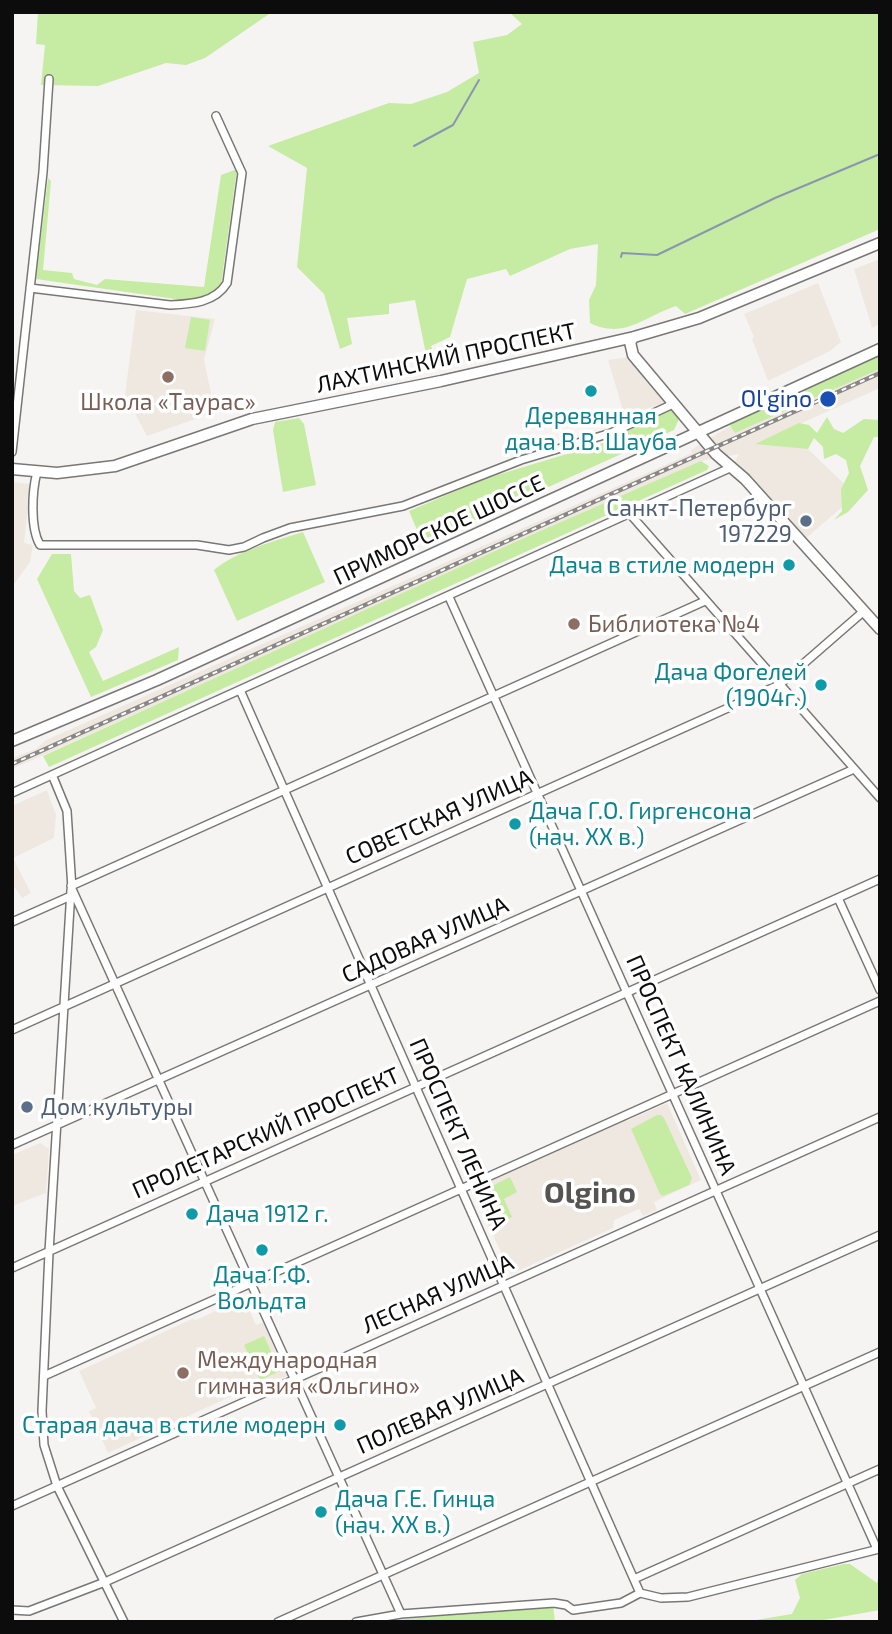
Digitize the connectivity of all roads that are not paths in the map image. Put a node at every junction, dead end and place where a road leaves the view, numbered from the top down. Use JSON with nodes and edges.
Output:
{"nodes":[{"id":1,"x":49,"y":79,"type":"dead end"},
{"id":2,"x":216,"y":116,"type":"dead end"},
{"id":3,"x":880,"y":243,"type":"edge"},
{"id":4,"x":30,"y":288,"type":"junction"},
{"id":5,"x":634,"y":337,"type":"junction"},
{"id":6,"x":880,"y":349,"type":"edge"},
{"id":7,"x":673,"y":404,"type":"junction"},
{"id":8,"x":698,"y":432,"type":"junction"},
{"id":9,"x":12,"y":453,"type":"edge"},
{"id":10,"x":732,"y":467,"type":"junction"},
{"id":11,"x":12,"y":469,"type":"edge"},
{"id":12,"x":37,"y":472,"type":"junction"},
{"id":13,"x":630,"y":514,"type":"junction"},
{"id":14,"x":449,"y":597,"type":"junction"},
{"id":15,"x":705,"y":601,"type":"junction"},
{"id":16,"x":864,"y":611,"type":"junction"},
{"id":17,"x":880,"y":629,"type":"edge"},
{"id":18,"x":779,"y":685,"type":"junction"},
{"id":19,"x":240,"y":690,"type":"junction"},
{"id":20,"x":494,"y":696,"type":"junction"},
{"id":21,"x":12,"y":741,"type":"edge"},
{"id":22,"x":854,"y":769,"type":"junction"},
{"id":23,"x":53,"y":777,"type":"junction"},
{"id":24,"x":285,"y":790,"type":"junction"},
{"id":25,"x":12,"y":793,"type":"edge"},
{"id":26,"x":538,"y":794,"type":"junction"},
{"id":27,"x":880,"y":799,"type":"edge"},
{"id":28,"x":880,"y":879,"type":"edge"},
{"id":29,"x":328,"y":888,"type":"junction"},
{"id":30,"x":72,"y":891,"type":"junction"},
{"id":31,"x":581,"y":891,"type":"junction"},
{"id":32,"x":838,"y":898,"type":"junction"},
{"id":33,"x":12,"y":922,"type":"edge"},
{"id":34,"x":115,"y":984,"type":"junction"},
{"id":35,"x":371,"y":985,"type":"junction"},
{"id":36,"x":880,"y":990,"type":"edge"},
{"id":37,"x":627,"y":992,"type":"junction"},
{"id":38,"x":880,"y":1001,"type":"edge"},
{"id":39,"x":64,"y":1007,"type":"junction"},
{"id":40,"x":12,"y":1030,"type":"edge"},
{"id":41,"x":158,"y":1080,"type":"junction"},
{"id":42,"x":416,"y":1087,"type":"junction"},
{"id":43,"x":672,"y":1094,"type":"junction"},
{"id":44,"x":880,"y":1117,"type":"edge"},
{"id":45,"x":56,"y":1126,"type":"junction"},
{"id":46,"x":12,"y":1145,"type":"edge"},
{"id":47,"x":205,"y":1182,"type":"junction"},
{"id":48,"x":461,"y":1189,"type":"junction"},
{"id":49,"x":716,"y":1191,"type":"junction"},
{"id":50,"x":880,"y":1234,"type":"edge"},
{"id":51,"x":49,"y":1252,"type":"junction"},
{"id":52,"x":12,"y":1268,"type":"edge"},
{"id":53,"x":251,"y":1283,"type":"junction"},
{"id":54,"x":504,"y":1285,"type":"junction"},
{"id":55,"x":759,"y":1287,"type":"junction"},
{"id":56,"x":880,"y":1352,"type":"edge"},
{"id":57,"x":44,"y":1376,"type":"junction"},
{"id":58,"x":295,"y":1379,"type":"junction"},
{"id":59,"x":547,"y":1383,"type":"junction"},
{"id":60,"x":803,"y":1386,"type":"junction"},
{"id":61,"x":880,"y":1469,"type":"edge"},
{"id":62,"x":339,"y":1478,"type":"junction"},
{"id":63,"x":591,"y":1481,"type":"junction"},
{"id":64,"x":847,"y":1483,"type":"junction"},
{"id":65,"x":57,"y":1486,"type":"junction"},
{"id":66,"x":12,"y":1506,"type":"edge"},
{"id":67,"x":878,"y":1549,"type":"edge"},
{"id":68,"x":383,"y":1574,"type":"junction"},
{"id":69,"x":634,"y":1580,"type":"junction"},
{"id":70,"x":105,"y":1581,"type":"junction"},
{"id":71,"x":640,"y":1593,"type":"junction"},
{"id":72,"x":13,"y":1610,"type":"edge"},
{"id":73,"x":401,"y":1614,"type":"junction"},
{"id":74,"x":124,"y":1622,"type":"edge"},
{"id":75,"x":278,"y":1622,"type":"edge"},
{"id":76,"x":356,"y":1622,"type":"edge"}],
"edges":[{"from":1,"to":4,"type":"street"},
{"from":2,"to":4,"type":"street"},
{"from":3,"to":5,"type":"main road","name":"ЛАХТИНСКИЙ ПРОСПЕКТ"},
{"from":4,"to":9,"type":"street"},
{"from":5,"to":7,"type":"main road"},
{"from":5,"to":12,"type":"main road","name":"ЛАХТИНСКИЙ ПРОСПЕКТ"},
{"from":6,"to":8,"type":"main road","name":"ПРИМОРСКОЕ ШОССЕ"},
{"from":7,"to":8,"type":"main road"},
{"from":7,"to":12,"type":"street"},
{"from":8,"to":10,"type":"main road"},
{"from":8,"to":21,"type":"main road","name":"ПРИМОРСКОЕ ШОССЕ"},
{"from":10,"to":13,"type":"street"},
{"from":10,"to":16,"type":"main road"},
{"from":11,"to":12,"type":"main road","name":"ЛАХТИНСКИЙ ПРОСПЕКТ"},
{"from":13,"to":14,"type":"street"},
{"from":13,"to":15,"type":"street"},
{"from":14,"to":19,"type":"street"},
{"from":14,"to":20,"type":"street","name":"ПРОСПЕКТ КАЛИНИНА"},
{"from":15,"to":18,"type":"street"},
{"from":15,"to":20,"type":"street"},
{"from":16,"to":17,"type":"main road"},
{"from":16,"to":18,"type":"street","name":"СОВЕТСКАЯ УЛИЦА"},
{"from":18,"to":22,"type":"street"},
{"from":18,"to":26,"type":"street","name":"СОВЕТСКАЯ УЛИЦА"},
{"from":19,"to":23,"type":"street"},
{"from":19,"to":24,"type":"street","name":"ПРОСПЕКТ ЛЕНИНА"},
{"from":20,"to":24,"type":"street"},
{"from":20,"to":26,"type":"street","name":"ПРОСПЕКТ КАЛИНИНА"},
{"from":22,"to":27,"type":"street"},
{"from":22,"to":31,"type":"street","name":"САДОВАЯ УЛИЦА"},
{"from":23,"to":25,"type":"street"},
{"from":23,"to":30,"type":"street"},
{"from":24,"to":29,"type":"street","name":"ПРОСПЕКТ ЛЕНИНА"},
{"from":24,"to":30,"type":"street"},
{"from":26,"to":29,"type":"street","name":"СОВЕТСКАЯ УЛИЦА"},
{"from":26,"to":31,"type":"street","name":"ПРОСПЕКТ КАЛИНИНА"},
{"from":28,"to":32,"type":"street","name":"ПРОЛЕТАРСКИЙ ПРОСПЕКТ"},
{"from":29,"to":34,"type":"street","name":"СОВЕТСКАЯ УЛИЦА"},
{"from":29,"to":35,"type":"street","name":"ПРОСПЕКТ ЛЕНИНА"},
{"from":30,"to":33,"type":"street"},
{"from":30,"to":34,"type":"street"},
{"from":30,"to":39,"type":"street"},
{"from":31,"to":35,"type":"street","name":"САДОВАЯ УЛИЦА"},
{"from":31,"to":37,"type":"street","name":"ПРОСПЕКТ КАЛИНИНА"},
{"from":32,"to":36,"type":"street"},
{"from":32,"to":37,"type":"street","name":"ПРОЛЕТАРСКИЙ ПРОСПЕКТ"},
{"from":34,"to":39,"type":"street","name":"СОВЕТСКАЯ УЛИЦА"},
{"from":34,"to":41,"type":"street"},
{"from":35,"to":41,"type":"street","name":"САДОВАЯ УЛИЦА"},
{"from":35,"to":42,"type":"street","name":"ПРОСПЕКТ ЛЕНИНА"},
{"from":37,"to":42,"type":"street","name":"ПРОЛЕТАРСКИЙ ПРОСПЕКТ"},
{"from":37,"to":43,"type":"street","name":"ПРОСПЕКТ КАЛИНИНА"},
{"from":38,"to":43,"type":"street"},
{"from":39,"to":40,"type":"street","name":"СОВЕТСКАЯ УЛИЦА"},
{"from":39,"to":45,"type":"street"},
{"from":41,"to":45,"type":"street","name":"САДОВАЯ УЛИЦА"},
{"from":41,"to":47,"type":"street"},
{"from":42,"to":47,"type":"street","name":"ПРОЛЕТАРСКИЙ ПРОСПЕКТ"},
{"from":42,"to":48,"type":"street","name":"ПРОСПЕКТ ЛЕНИНА"},
{"from":43,"to":48,"type":"street"},
{"from":43,"to":49,"type":"street","name":"ПРОСПЕКТ КАЛИНИНА"},
{"from":44,"to":49,"type":"street","name":"ЛЕСНАЯ УЛИЦА"},
{"from":45,"to":46,"type":"street","name":"САДОВАЯ УЛИЦА"},
{"from":45,"to":51,"type":"street"},
{"from":47,"to":51,"type":"street","name":"ПРОЛЕТАРСКИЙ ПРОСПЕКТ"},
{"from":47,"to":53,"type":"street"},
{"from":48,"to":53,"type":"street"},
{"from":48,"to":54,"type":"street","name":"ПРОСПЕКТ ЛЕНИНА"},
{"from":49,"to":54,"type":"street","name":"ЛЕСНАЯ УЛИЦА"},
{"from":49,"to":55,"type":"street","name":"ПРОСПЕКТ КАЛИНИНА"},
{"from":50,"to":55,"type":"street","name":"ПОЛЕВАЯ УЛИЦА"},
{"from":51,"to":52,"type":"street","name":"ПРОЛЕТАРСКИЙ ПРОСПЕКТ"},
{"from":51,"to":57,"type":"street"},
{"from":53,"to":57,"type":"street"},
{"from":53,"to":58,"type":"street"},
{"from":54,"to":58,"type":"street","name":"ЛЕСНАЯ УЛИЦА"},
{"from":54,"to":59,"type":"street","name":"ПРОСПЕКТ ЛЕНИНА"},
{"from":55,"to":59,"type":"street","name":"ПОЛЕВАЯ УЛИЦА"},
{"from":55,"to":60,"type":"street","name":"ПРОСПЕКТ КАЛИНИНА"},
{"from":56,"to":60,"type":"street"},
{"from":57,"to":65,"type":"street"},
{"from":58,"to":62,"type":"street"},
{"from":58,"to":65,"type":"street","name":"ЛЕСНАЯ УЛИЦА"},
{"from":59,"to":62,"type":"street","name":"ПОЛЕВАЯ УЛИЦА"},
{"from":59,"to":63,"type":"street","name":"ПРОСПЕКТ ЛЕНИНА"},
{"from":60,"to":63,"type":"street"},
{"from":60,"to":64,"type":"street","name":"ПРОСПЕКТ КАЛИНИНА"},
{"from":61,"to":64,"type":"street"},
{"from":62,"to":68,"type":"street"},
{"from":62,"to":70,"type":"street","name":"ПОЛЕВАЯ УЛИЦА"},
{"from":63,"to":68,"type":"street"},
{"from":63,"to":69,"type":"street","name":"ПРОСПЕКТ ЛЕНИНА"},
{"from":64,"to":67,"type":"street","name":"ПРОСПЕКТ КАЛИНИНА"},
{"from":64,"to":69,"type":"street"},
{"from":65,"to":66,"type":"street","name":"ЛЕСНАЯ УЛИЦА"},
{"from":65,"to":70,"type":"street"},
{"from":67,"to":71,"type":"street"},
{"from":68,"to":73,"type":"street"},
{"from":68,"to":75,"type":"street"},
{"from":69,"to":71,"type":"street","name":"ПРОСПЕКТ ЛЕНИНА"},
{"from":70,"to":72,"type":"street","name":"ПОЛЕВАЯ УЛИЦА"},
{"from":70,"to":74,"type":"street"},
{"from":71,"to":73,"type":"street"},
{"from":73,"to":76,"type":"street"}]}
